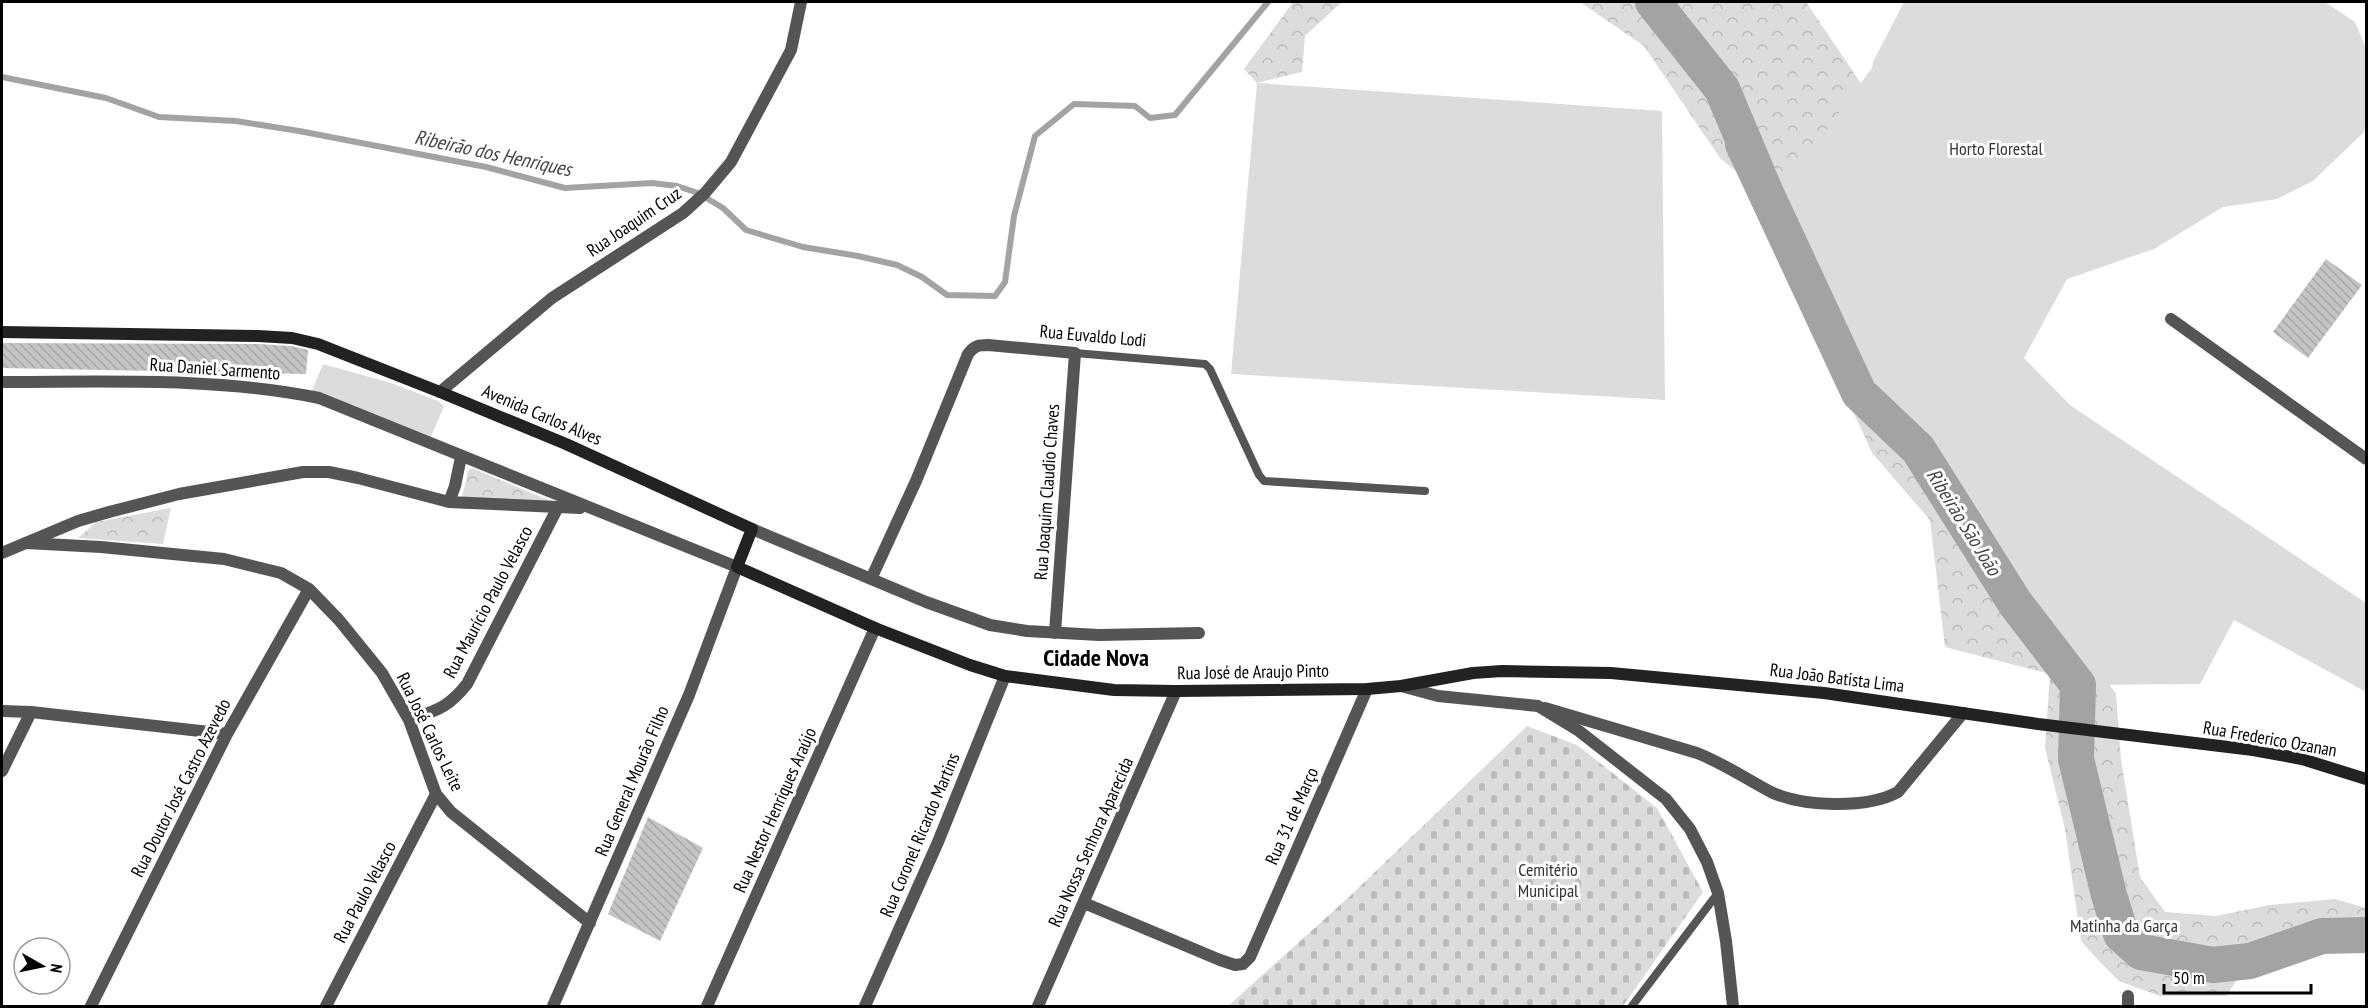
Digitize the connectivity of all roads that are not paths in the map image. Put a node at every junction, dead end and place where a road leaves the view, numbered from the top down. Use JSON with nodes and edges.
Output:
{"nodes":[{"id":1,"x":801,"y":2,"type":"edge"},
{"id":2,"x":2171,"y":319,"type":"dead end"},
{"id":3,"x":2,"y":332,"type":"edge"},
{"id":4,"x":1075,"y":353,"type":"junction"},
{"id":5,"x":2,"y":382,"type":"edge"},
{"id":6,"x":440,"y":392,"type":"junction"},
{"id":7,"x":461,"y":457,"type":"junction"},
{"id":8,"x":2367,"y":459,"type":"edge"},
{"id":9,"x":1425,"y":491,"type":"dead end"},
{"id":10,"x":449,"y":502,"type":"junction"},
{"id":11,"x":558,"y":507,"type":"junction"},
{"id":12,"x":589,"y":509,"type":"junction"},
{"id":13,"x":752,"y":530,"type":"junction"},
{"id":14,"x":26,"y":543,"type":"junction"},
{"id":15,"x":2,"y":553,"type":"edge"},
{"id":16,"x":737,"y":567,"type":"junction"},
{"id":17,"x":871,"y":579,"type":"junction"},
{"id":18,"x":309,"y":589,"type":"junction"},
{"id":19,"x":875,"y":628,"type":"junction"},
{"id":20,"x":1055,"y":633,"type":"junction"},
{"id":21,"x":1199,"y":633,"type":"dead end"},
{"id":22,"x":1502,"y":671,"type":"joint"},
{"id":23,"x":1005,"y":676,"type":"junction"},
{"id":24,"x":1401,"y":686,"type":"junction"},
{"id":25,"x":1366,"y":689,"type":"junction"},
{"id":26,"x":1176,"y":691,"type":"junction"},
{"id":27,"x":1538,"y":706,"type":"junction"},
{"id":28,"x":2,"y":711,"type":"edge"},
{"id":29,"x":31,"y":712,"type":"junction"},
{"id":30,"x":1964,"y":713,"type":"junction"},
{"id":31,"x":409,"y":720,"type":"junction"},
{"id":32,"x":227,"y":734,"type":"junction"},
{"id":33,"x":2165,"y":740,"type":"joint"},
{"id":34,"x":2,"y":771,"type":"edge"},
{"id":35,"x":2367,"y":779,"type":"edge"},
{"id":36,"x":436,"y":794,"type":"junction"},
{"id":37,"x":1718,"y":893,"type":"junction"},
{"id":38,"x":1084,"y":903,"type":"junction"},
{"id":39,"x":590,"y":923,"type":"junction"},
{"id":40,"x":91,"y":1006,"type":"edge"},
{"id":41,"x":326,"y":1006,"type":"edge"},
{"id":42,"x":553,"y":1006,"type":"edge"},
{"id":43,"x":707,"y":1006,"type":"edge"},
{"id":44,"x":865,"y":1006,"type":"edge"},
{"id":45,"x":1038,"y":1006,"type":"edge"},
{"id":46,"x":1632,"y":1006,"type":"edge"},
{"id":47,"x":1733,"y":1006,"type":"edge"}],
"edges":[{"from":1,"to":6,"type":"street","name":"Rua Joaquim Cruz"},
{"from":2,"to":8,"type":"street"},
{"from":3,"to":6,"type":"main road","name":"Avenida Carlos Alves"},
{"from":4,"to":9,"type":"lane","name":"Rua Euvaldo Lodi"},
{"from":4,"to":17,"type":"street","name":"Rua Euvaldo Lodi"},
{"from":4,"to":20,"type":"street","name":"Rua Joaquim Claudio Chaves"},
{"from":5,"to":7,"type":"street","name":"Rua Daniel Sarmento"},
{"from":6,"to":13,"type":"main road","name":"Avenida Carlos Alves"},
{"from":7,"to":10,"type":"street"},
{"from":7,"to":12,"type":"street","name":"Rua Daniel Sarmento"},
{"from":10,"to":11,"type":"street"},
{"from":10,"to":14,"type":"street"},
{"from":11,"to":12,"type":"street"},
{"from":11,"to":31,"type":"street","name":"Rua Maurício Paulo Velasco"},
{"from":12,"to":16,"type":"street"},
{"from":13,"to":16,"type":"main road"},
{"from":13,"to":17,"type":"street"},
{"from":14,"to":15,"type":"street"},
{"from":14,"to":18,"type":"street","name":"Rua José Carlos Leite"},
{"from":16,"to":19,"type":"main road","name":"Rua José de Araujo Pinto"},
{"from":16,"to":39,"type":"street","name":"Rua General Mourão Filho"},
{"from":17,"to":20,"type":"street"},
{"from":18,"to":31,"type":"street","name":"Rua José Carlos Leite"},
{"from":18,"to":32,"type":"street","name":"Rua Doutor José Castro Azevedo"},
{"from":19,"to":23,"type":"main road","name":"Rua José de Araujo Pinto"},
{"from":19,"to":43,"type":"street","name":"Rua Nestor Henriques Araújo"},
{"from":20,"to":21,"type":"street"},
{"from":22,"to":24,"type":"main road","name":"Rua José de Araujo Pinto"},
{"from":22,"to":30,"type":"main road","name":"Rua João Batista Lima"},
{"from":23,"to":26,"type":"main road","name":"Rua José de Araujo Pinto"},
{"from":23,"to":44,"type":"street","name":"Rua Coronel Ricardo Martins"},
{"from":24,"to":25,"type":"main road","name":"Rua José de Araujo Pinto"},
{"from":24,"to":27,"type":"street"},
{"from":25,"to":26,"type":"main road","name":"Rua José de Araujo Pinto"},
{"from":25,"to":38,"type":"street","name":"Rua 31 de Março"},
{"from":26,"to":38,"type":"street","name":"Rua Nossa Senhora Aparecida"},
{"from":27,"to":30,"type":"street"},
{"from":27,"to":37,"type":"street"},
{"from":28,"to":29,"type":"street"},
{"from":29,"to":32,"type":"street"},
{"from":29,"to":34,"type":"street"},
{"from":30,"to":33,"type":"main road","name":"Rua João Batista Lima"},
{"from":31,"to":36,"type":"street","name":"Rua José Carlos Leite"},
{"from":32,"to":40,"type":"street","name":"Rua Doutor José Castro Azevedo"},
{"from":33,"to":35,"type":"main road","name":"Rua Frederico Ozanan"},
{"from":36,"to":39,"type":"street","name":"Rua José Carlos Leite"},
{"from":36,"to":41,"type":"street","name":"Rua Paulo Velasco"},
{"from":37,"to":46,"type":"lane"},
{"from":37,"to":47,"type":"street"},
{"from":38,"to":45,"type":"street","name":"Rua Nossa Senhora Aparecida"},
{"from":39,"to":42,"type":"street","name":"Rua General Mourão Filho"}]}
